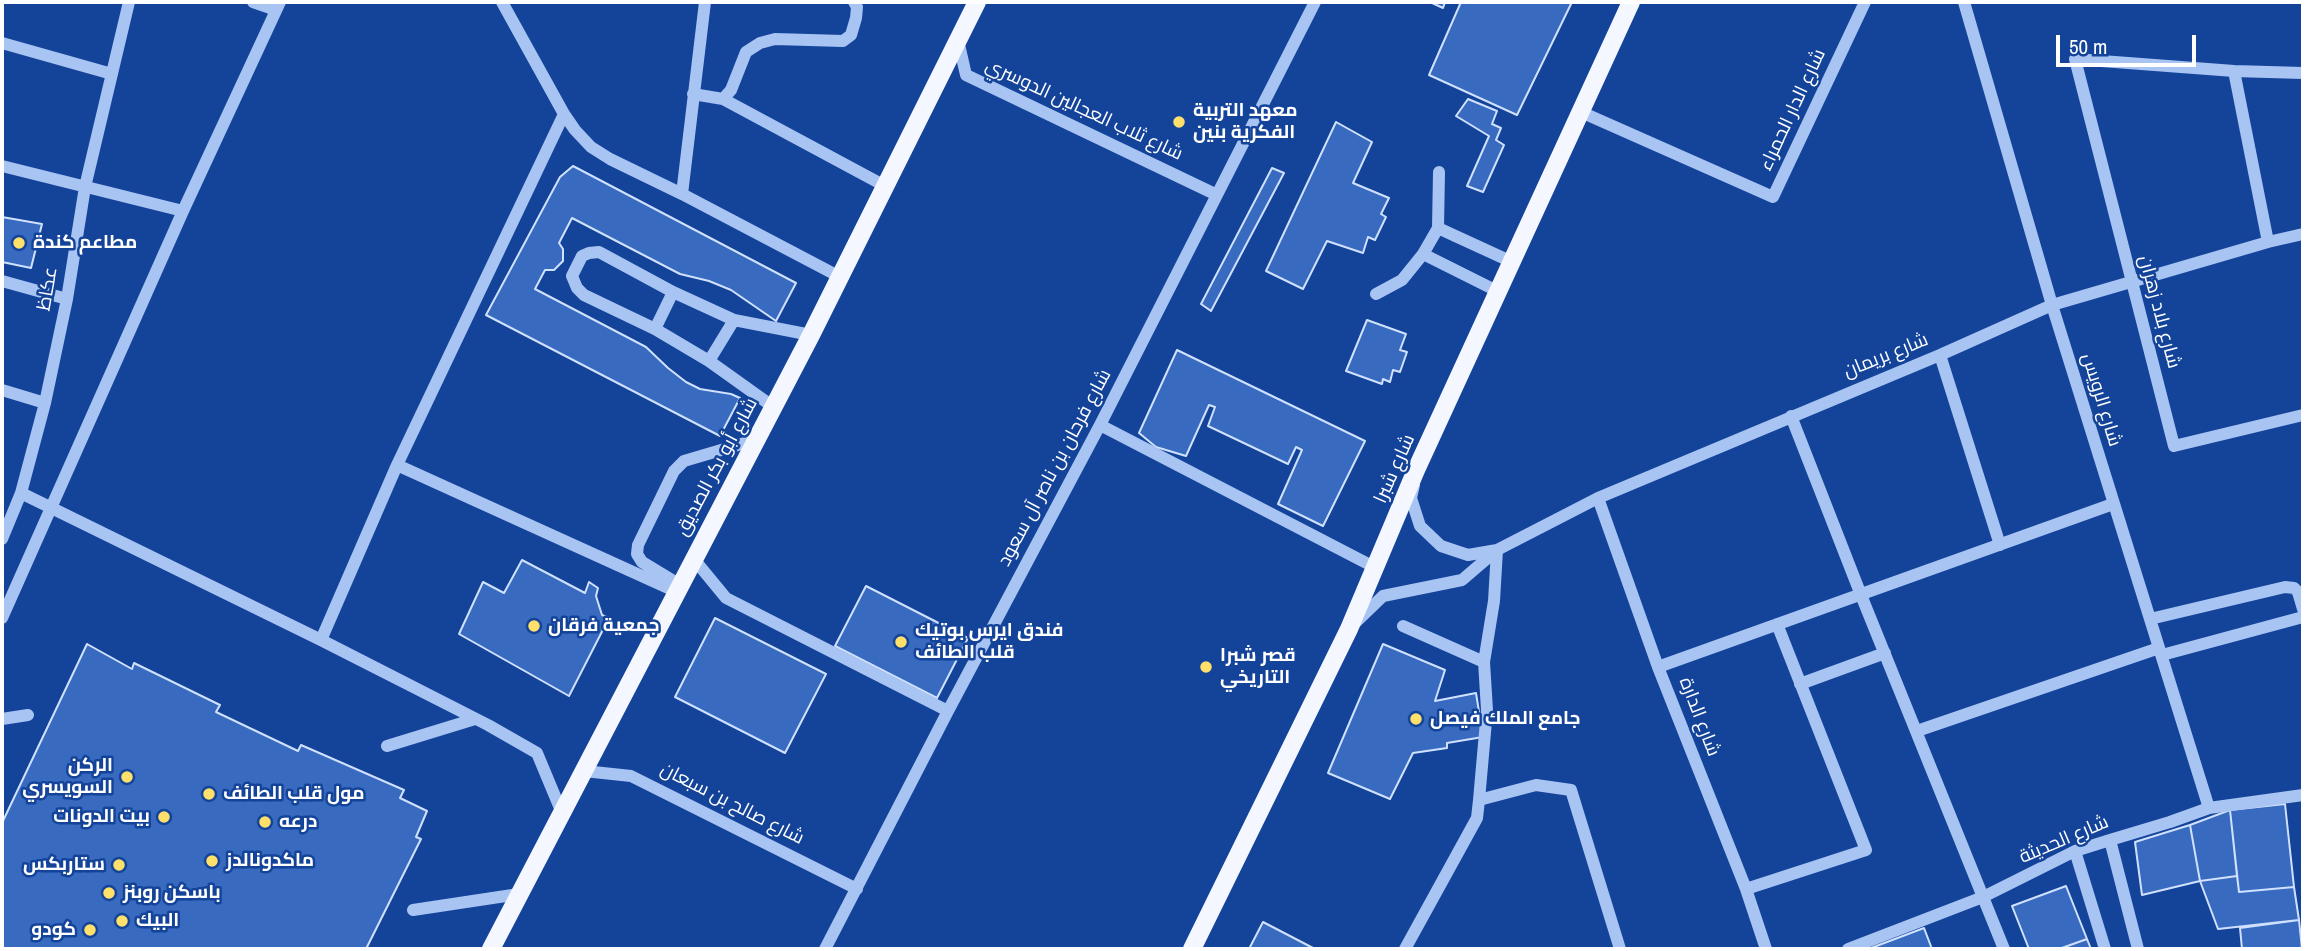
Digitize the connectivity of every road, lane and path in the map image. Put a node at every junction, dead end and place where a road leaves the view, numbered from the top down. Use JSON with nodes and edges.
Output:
{"nodes":[{"id":1,"x":129,"y":2,"type":"edge"},
{"id":2,"x":253,"y":2,"type":"edge"},
{"id":3,"x":502,"y":2,"type":"edge"},
{"id":4,"x":705,"y":2,"type":"edge"},
{"id":5,"x":855,"y":2,"type":"edge"},
{"id":6,"x":977,"y":2,"type":"edge"},
{"id":7,"x":1315,"y":2,"type":"edge"},
{"id":8,"x":1631,"y":2,"type":"edge"},
{"id":9,"x":1865,"y":2,"type":"edge"},
{"id":10,"x":1964,"y":2,"type":"edge"},
{"id":11,"x":278,"y":6,"type":"edge"},
{"id":12,"x":958,"y":40,"type":"junction"},
{"id":13,"x":2,"y":43,"type":"edge"},
{"id":14,"x":2234,"y":71,"type":"junction"},
{"id":15,"x":2303,"y":73,"type":"edge"},
{"id":16,"x":113,"y":74,"type":"junction"},
{"id":17,"x":693,"y":94,"type":"junction"},
{"id":18,"x":723,"y":99,"type":"junction"},
{"id":19,"x":1581,"y":112,"type":"junction"},
{"id":20,"x":564,"y":114,"type":"junction"},
{"id":21,"x":2,"y":166,"type":"edge"},
{"id":22,"x":1439,"y":172,"type":"dead end"},
{"id":23,"x":886,"y":186,"type":"junction"},
{"id":24,"x":85,"y":187,"type":"junction"},
{"id":25,"x":682,"y":194,"type":"junction"},
{"id":26,"x":1217,"y":195,"type":"junction"},
{"id":27,"x":183,"y":211,"type":"junction"},
{"id":28,"x":1438,"y":228,"type":"junction"},
{"id":29,"x":2303,"y":234,"type":"edge"},
{"id":30,"x":2268,"y":242,"type":"junction"},
{"id":31,"x":1423,"y":254,"type":"junction"},
{"id":32,"x":1512,"y":262,"type":"junction"},
{"id":33,"x":840,"y":277,"type":"junction"},
{"id":34,"x":2,"y":281,"type":"edge"},
{"id":35,"x":2131,"y":281,"type":"junction"},
{"id":36,"x":673,"y":292,"type":"junction"},
{"id":37,"x":1499,"y":292,"type":"junction"},
{"id":38,"x":1376,"y":294,"type":"dead end"},
{"id":39,"x":67,"y":299,"type":"junction"},
{"id":40,"x":2052,"y":305,"type":"junction"},
{"id":41,"x":734,"y":320,"type":"junction"},
{"id":42,"x":655,"y":329,"type":"junction"},
{"id":43,"x":811,"y":335,"type":"junction"},
{"id":44,"x":1940,"y":355,"type":"junction"},
{"id":45,"x":709,"y":361,"type":"junction"},
{"id":46,"x":2,"y":390,"type":"edge"},
{"id":47,"x":45,"y":403,"type":"junction"},
{"id":48,"x":772,"y":407,"type":"junction"},
{"id":49,"x":2303,"y":415,"type":"edge"},
{"id":50,"x":1791,"y":416,"type":"junction"},
{"id":51,"x":1100,"y":425,"type":"junction"},
{"id":52,"x":755,"y":440,"type":"junction"},
{"id":53,"x":397,"y":465,"type":"junction"},
{"id":54,"x":1416,"y":470,"type":"junction"},
{"id":55,"x":22,"y":493,"type":"junction"},
{"id":56,"x":1598,"y":498,"type":"junction"},
{"id":57,"x":2113,"y":504,"type":"junction"},
{"id":58,"x":50,"y":508,"type":"junction"},
{"id":59,"x":2,"y":540,"type":"edge"},
{"id":60,"x":2000,"y":544,"type":"junction"},
{"id":61,"x":1497,"y":550,"type":"junction"},
{"id":62,"x":693,"y":558,"type":"junction"},
{"id":63,"x":1376,"y":568,"type":"junction"},
{"id":64,"x":679,"y":588,"type":"junction"},
{"id":65,"x":1861,"y":595,"type":"junction"},
{"id":66,"x":2303,"y":609,"type":"edge"},
{"id":67,"x":2303,"y":617,"type":"edge"},
{"id":68,"x":2,"y":618,"type":"edge"},
{"id":69,"x":2150,"y":619,"type":"junction"},
{"id":70,"x":1777,"y":624,"type":"junction"},
{"id":71,"x":1403,"y":626,"type":"dead end"},
{"id":72,"x":1349,"y":629,"type":"junction"},
{"id":73,"x":321,"y":640,"type":"junction"},
{"id":74,"x":2161,"y":652,"type":"junction"},
{"id":75,"x":1885,"y":653,"type":"junction"},
{"id":76,"x":1485,"y":662,"type":"junction"},
{"id":77,"x":1658,"y":667,"type":"junction"},
{"id":78,"x":1800,"y":684,"type":"junction"},
{"id":79,"x":948,"y":711,"type":"junction"},
{"id":80,"x":28,"y":715,"type":"dead end"},
{"id":81,"x":2,"y":719,"type":"edge"},
{"id":82,"x":475,"y":719,"type":"junction"},
{"id":83,"x":1917,"y":731,"type":"junction"},
{"id":84,"x":387,"y":746,"type":"dead end"},
{"id":85,"x":584,"y":771,"type":"junction"},
{"id":86,"x":2303,"y":795,"type":"edge"},
{"id":87,"x":1479,"y":800,"type":"junction"},
{"id":88,"x":2209,"y":808,"type":"junction"},
{"id":89,"x":562,"y":813,"type":"junction"},
{"id":90,"x":2110,"y":840,"type":"junction"},
{"id":91,"x":2076,"y":852,"type":"junction"},
{"id":92,"x":857,"y":889,"type":"junction"},
{"id":93,"x":1746,"y":889,"type":"junction"},
{"id":94,"x":519,"y":894,"type":"junction"},
{"id":95,"x":1983,"y":897,"type":"junction"},
{"id":96,"x":414,"y":910,"type":"dead end"},
{"id":97,"x":491,"y":949,"type":"edge"},
{"id":98,"x":825,"y":949,"type":"edge"},
{"id":99,"x":1192,"y":949,"type":"edge"},
{"id":100,"x":1405,"y":949,"type":"edge"},
{"id":101,"x":1620,"y":949,"type":"edge"},
{"id":102,"x":1766,"y":949,"type":"edge"},
{"id":103,"x":1848,"y":949,"type":"edge"},
{"id":104,"x":2004,"y":949,"type":"edge"},
{"id":105,"x":2105,"y":949,"type":"edge"},
{"id":106,"x":2138,"y":949,"type":"edge"}],
"edges":[{"from":1,"to":16,"type":"street","name":"عكاظ"},
{"from":2,"to":11,"type":"street"},
{"from":3,"to":20,"type":"street"},
{"from":4,"to":17,"type":"street"},
{"from":5,"to":18,"type":"street"},
{"from":6,"to":12,"type":"main road","name":"شارع أبو بكر الصديق"},
{"from":7,"to":26,"type":"street","name":"شارع فرحان بن ناصر آل سعود"},
{"from":8,"to":19,"type":"main road","name":"شارع شبرا"},
{"from":9,"to":19,"type":"street","name":"شارع الدار الحمراء"},
{"from":10,"to":40,"type":"street","name":"شارع الرويس"},
{"from":11,"to":27,"type":"street"},
{"from":12,"to":23,"type":"main road","name":"شارع أبو بكر الصديق"},
{"from":12,"to":26,"type":"street","name":"شارع ثلاب العجالين الدوسري"},
{"from":13,"to":16,"type":"street"},
{"from":14,"to":15,"type":"street"},
{"from":14,"to":30,"type":"street"},
{"from":14,"to":35,"type":"street","name":"شارع بلاد زهران"},
{"from":16,"to":24,"type":"street","name":"عكاظ"},
{"from":17,"to":18,"type":"street"},
{"from":17,"to":25,"type":"street"},
{"from":18,"to":23,"type":"street"},
{"from":19,"to":32,"type":"main road","name":"شارع شبرا"},
{"from":20,"to":25,"type":"street"},
{"from":20,"to":53,"type":"street"},
{"from":21,"to":24,"type":"street"},
{"from":22,"to":28,"type":"street"},
{"from":23,"to":33,"type":"main road","name":"شارع أبو بكر الصديق"},
{"from":24,"to":27,"type":"street"},
{"from":24,"to":39,"type":"street","name":"عكاظ"},
{"from":25,"to":33,"type":"street"},
{"from":26,"to":51,"type":"street","name":"شارع فرحان بن ناصر آل سعود"},
{"from":27,"to":58,"type":"street"},
{"from":28,"to":31,"type":"street"},
{"from":28,"to":32,"type":"street"},
{"from":29,"to":30,"type":"street","name":"شارع بريمان"},
{"from":30,"to":35,"type":"street","name":"شارع بريمان"},
{"from":31,"to":37,"type":"street"},
{"from":31,"to":38,"type":"street"},
{"from":32,"to":37,"type":"main road","name":"شارع شبرا"},
{"from":33,"to":43,"type":"main road","name":"شارع أبو بكر الصديق"},
{"from":34,"to":39,"type":"street"},
{"from":35,"to":40,"type":"street","name":"شارع بريمان"},
{"from":35,"to":49,"type":"street","name":"شارع بلاد زهران"},
{"from":36,"to":41,"type":"street"},
{"from":36,"to":42,"type":"street"},
{"from":36,"to":42,"type":"street"},
{"from":37,"to":54,"type":"main road","name":"شارع شبرا"},
{"from":39,"to":47,"type":"street","name":"عكاظ"},
{"from":40,"to":44,"type":"street","name":"شارع بريمان"},
{"from":40,"to":57,"type":"street","name":"شارع الرويس"},
{"from":41,"to":43,"type":"street"},
{"from":41,"to":45,"type":"street"},
{"from":42,"to":45,"type":"street"},
{"from":43,"to":48,"type":"main road","name":"شارع أبو بكر الصديق"},
{"from":44,"to":50,"type":"street","name":"شارع بريمان"},
{"from":44,"to":60,"type":"street"},
{"from":45,"to":48,"type":"street"},
{"from":46,"to":47,"type":"street"},
{"from":47,"to":55,"type":"street","name":"عكاظ"},
{"from":48,"to":52,"type":"main road","name":"شارع أبو بكر الصديق"},
{"from":50,"to":56,"type":"street","name":"شارع بريمان"},
{"from":50,"to":65,"type":"street"},
{"from":51,"to":63,"type":"street"},
{"from":51,"to":79,"type":"street","name":"شارع فرحان بن ناصر آل سعود"},
{"from":52,"to":62,"type":"main road","name":"شارع أبو بكر الصديق"},
{"from":52,"to":64,"type":"street"},
{"from":53,"to":64,"type":"street"},
{"from":53,"to":73,"type":"street"},
{"from":54,"to":61,"type":"street"},
{"from":54,"to":63,"type":"main road","name":"شارع شبرا"},
{"from":55,"to":58,"type":"street"},
{"from":55,"to":59,"type":"street","name":"عكاظ"},
{"from":56,"to":61,"type":"street","name":"شارع بريمان"},
{"from":56,"to":77,"type":"street","name":"شارع الدارة"},
{"from":57,"to":60,"type":"street"},
{"from":57,"to":69,"type":"street","name":"شارع الرويس"},
{"from":58,"to":68,"type":"street"},
{"from":58,"to":73,"type":"street"},
{"from":60,"to":65,"type":"street"},
{"from":61,"to":72,"type":"street"},
{"from":61,"to":76,"type":"street"},
{"from":62,"to":64,"type":"main road","name":"شارع أبو بكر الصديق"},
{"from":62,"to":79,"type":"street"},
{"from":63,"to":72,"type":"main road","name":"شارع شبرا"},
{"from":64,"to":85,"type":"main road","name":"شارع أبو بكر الصديق"},
{"from":65,"to":70,"type":"street"},
{"from":65,"to":75,"type":"street"},
{"from":66,"to":69,"type":"street"},
{"from":67,"to":74,"type":"street"},
{"from":69,"to":74,"type":"street","name":"شارع الرويس"},
{"from":70,"to":77,"type":"street"},
{"from":70,"to":78,"type":"street"},
{"from":71,"to":76,"type":"street"},
{"from":72,"to":99,"type":"main road","name":"شارع شبرا"},
{"from":73,"to":82,"type":"street"},
{"from":74,"to":83,"type":"street"},
{"from":74,"to":88,"type":"street","name":"شارع الرويس"},
{"from":75,"to":78,"type":"street"},
{"from":75,"to":83,"type":"street"},
{"from":76,"to":87,"type":"street"},
{"from":77,"to":93,"type":"street","name":"شارع الدارة"},
{"from":78,"to":93,"type":"street"},
{"from":79,"to":92,"type":"street","name":"شارع فرحان بن ناصر آل سعود"},
{"from":80,"to":81,"type":"street"},
{"from":82,"to":84,"type":"street"},
{"from":82,"to":89,"type":"street"},
{"from":83,"to":95,"type":"street"},
{"from":85,"to":89,"type":"main road","name":"شارع أبو بكر الصديق"},
{"from":85,"to":92,"type":"street","name":"شارع صالح بن سبعان"},
{"from":86,"to":88,"type":"street","name":"شارع الحديثة"},
{"from":87,"to":100,"type":"street"},
{"from":87,"to":101,"type":"street"},
{"from":88,"to":90,"type":"street","name":"شارع الحديثة"},
{"from":89,"to":94,"type":"main road","name":"شارع أبو بكر الصديق"},
{"from":90,"to":91,"type":"street","name":"شارع الحديثة"},
{"from":90,"to":106,"type":"street"},
{"from":91,"to":95,"type":"street","name":"شارع الحديثة"},
{"from":91,"to":105,"type":"street"},
{"from":92,"to":98,"type":"street","name":"شارع فرحان بن ناصر آل سعود"},
{"from":93,"to":102,"type":"street","name":"شارع الدارة"},
{"from":94,"to":96,"type":"street"},
{"from":94,"to":97,"type":"main road","name":"شارع أبو بكر الصديق"},
{"from":95,"to":103,"type":"street","name":"شارع الحديثة"},
{"from":95,"to":104,"type":"street"}]}
